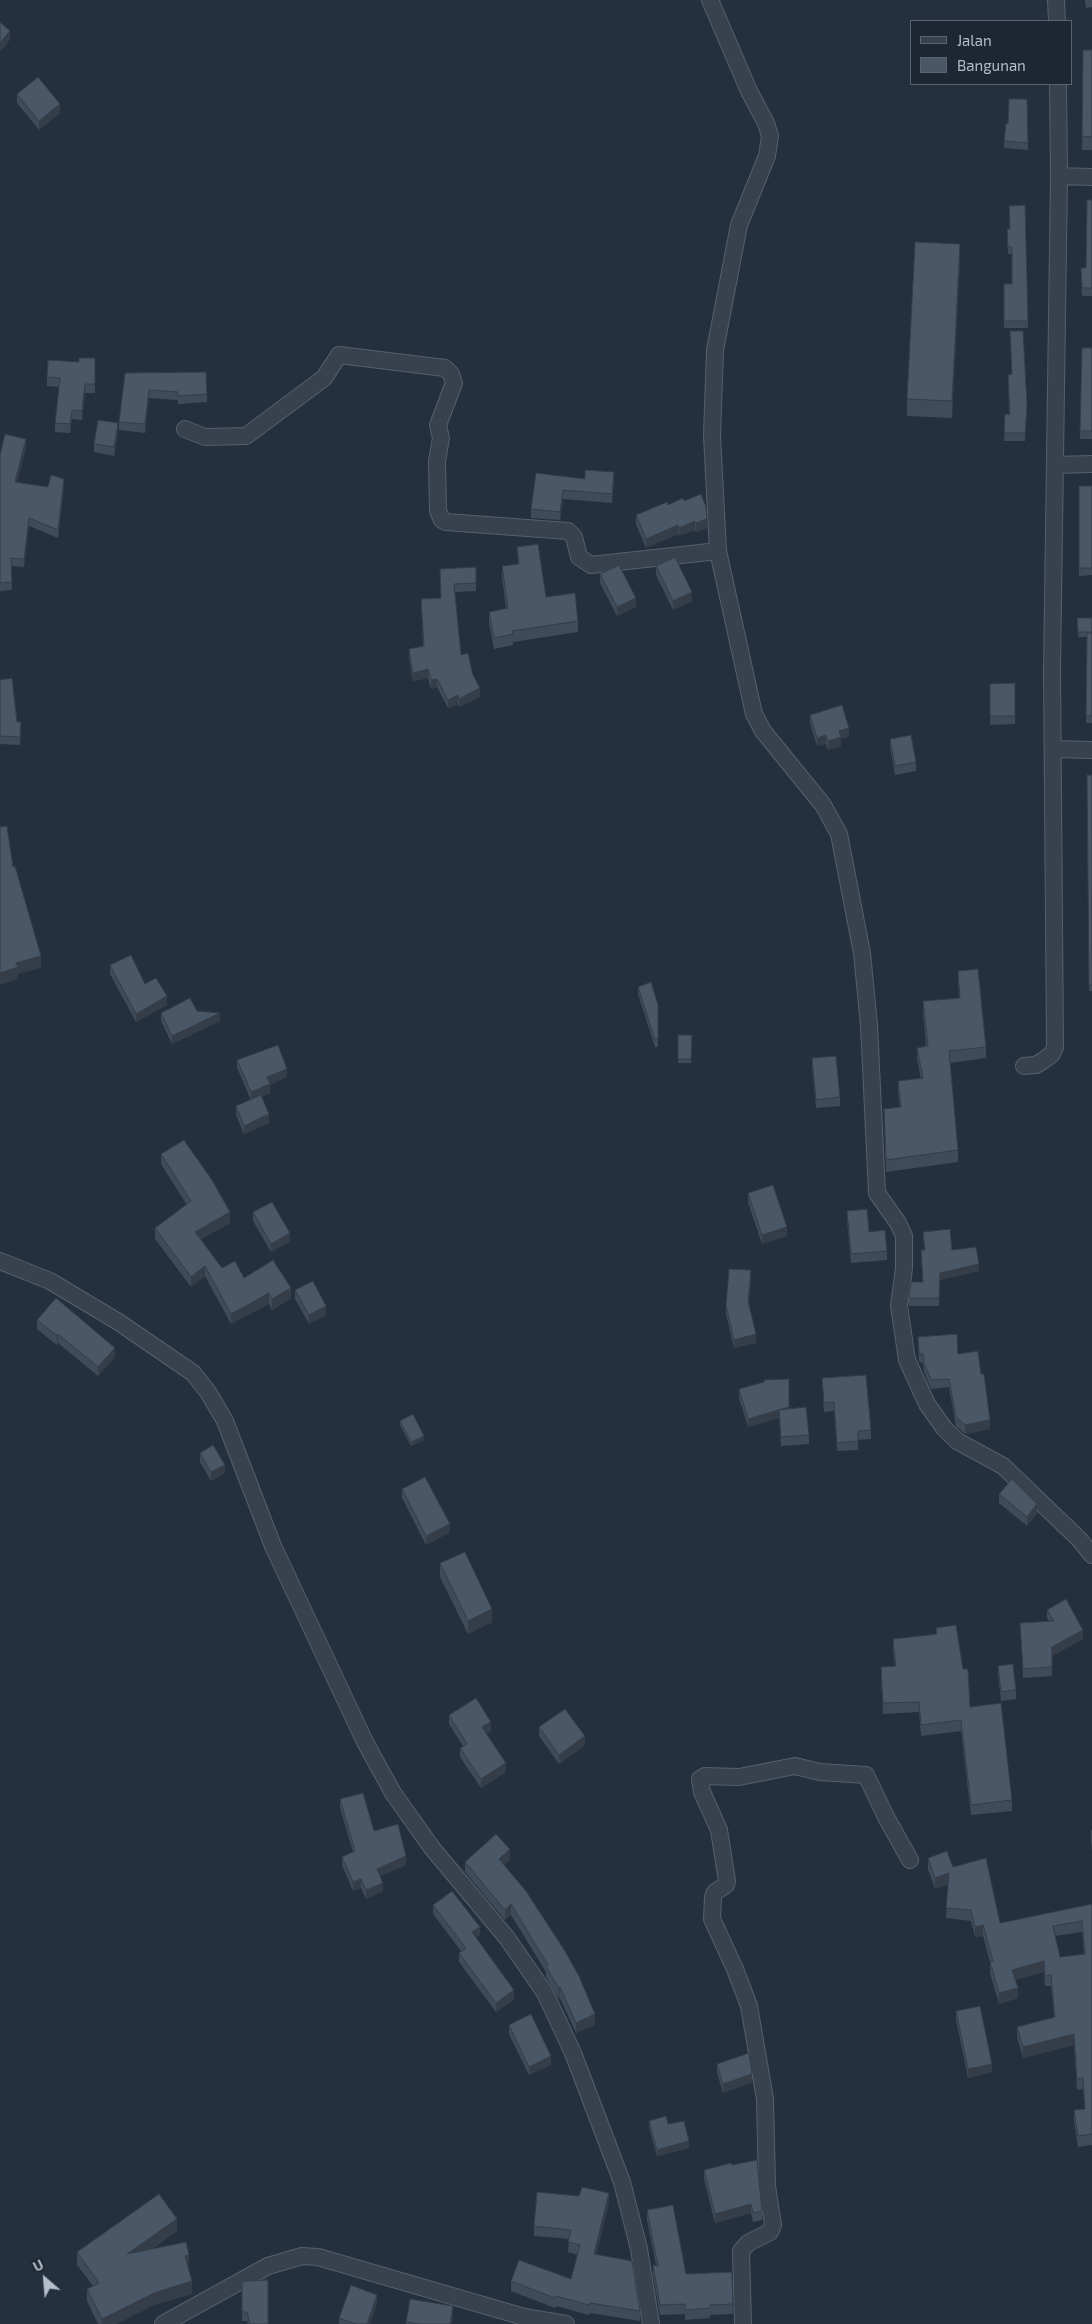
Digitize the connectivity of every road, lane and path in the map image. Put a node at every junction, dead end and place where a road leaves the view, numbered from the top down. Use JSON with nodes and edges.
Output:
{"nodes":[{"id":1,"x":710,"y":0,"type":"edge"},
{"id":2,"x":1056,"y":0,"type":"edge"},
{"id":3,"x":1057,"y":20,"type":"edge"},
{"id":4,"x":1058,"y":85,"type":"edge"},
{"id":5,"x":1059,"y":176,"type":"junction"},
{"id":6,"x":1092,"y":177,"type":"edge"},
{"id":7,"x":185,"y":429,"type":"dead end"},
{"id":8,"x":1092,"y":464,"type":"edge"},
{"id":9,"x":1055,"y":465,"type":"junction"},
{"id":10,"x":718,"y":551,"type":"junction"},
{"id":11,"x":1053,"y":749,"type":"junction"},
{"id":12,"x":1092,"y":750,"type":"edge"},
{"id":13,"x":1024,"y":1066,"type":"dead end"},
{"id":14,"x":0,"y":1261,"type":"edge"},
{"id":15,"x":1092,"y":1555,"type":"edge"},
{"id":16,"x":910,"y":1860,"type":"dead end"},
{"id":17,"x":518,"y":2320,"type":"edge"},
{"id":18,"x":163,"y":2324,"type":"edge"},
{"id":19,"x":566,"y":2324,"type":"edge"},
{"id":20,"x":651,"y":2324,"type":"edge"},
{"id":21,"x":743,"y":2324,"type":"edge"}],
"edges":[{"from":1,"to":10,"type":"street"},
{"from":2,"to":3,"type":"street"},
{"from":4,"to":5,"type":"street"},
{"from":5,"to":6,"type":"street"},
{"from":5,"to":9,"type":"street"},
{"from":7,"to":10,"type":"street"},
{"from":8,"to":9,"type":"street"},
{"from":9,"to":11,"type":"street"},
{"from":10,"to":15,"type":"street"},
{"from":11,"to":12,"type":"street"},
{"from":11,"to":13,"type":"street"},
{"from":14,"to":20,"type":"street"},
{"from":16,"to":21,"type":"street"},
{"from":17,"to":18,"type":"street"},
{"from":17,"to":19,"type":"street"}]}
